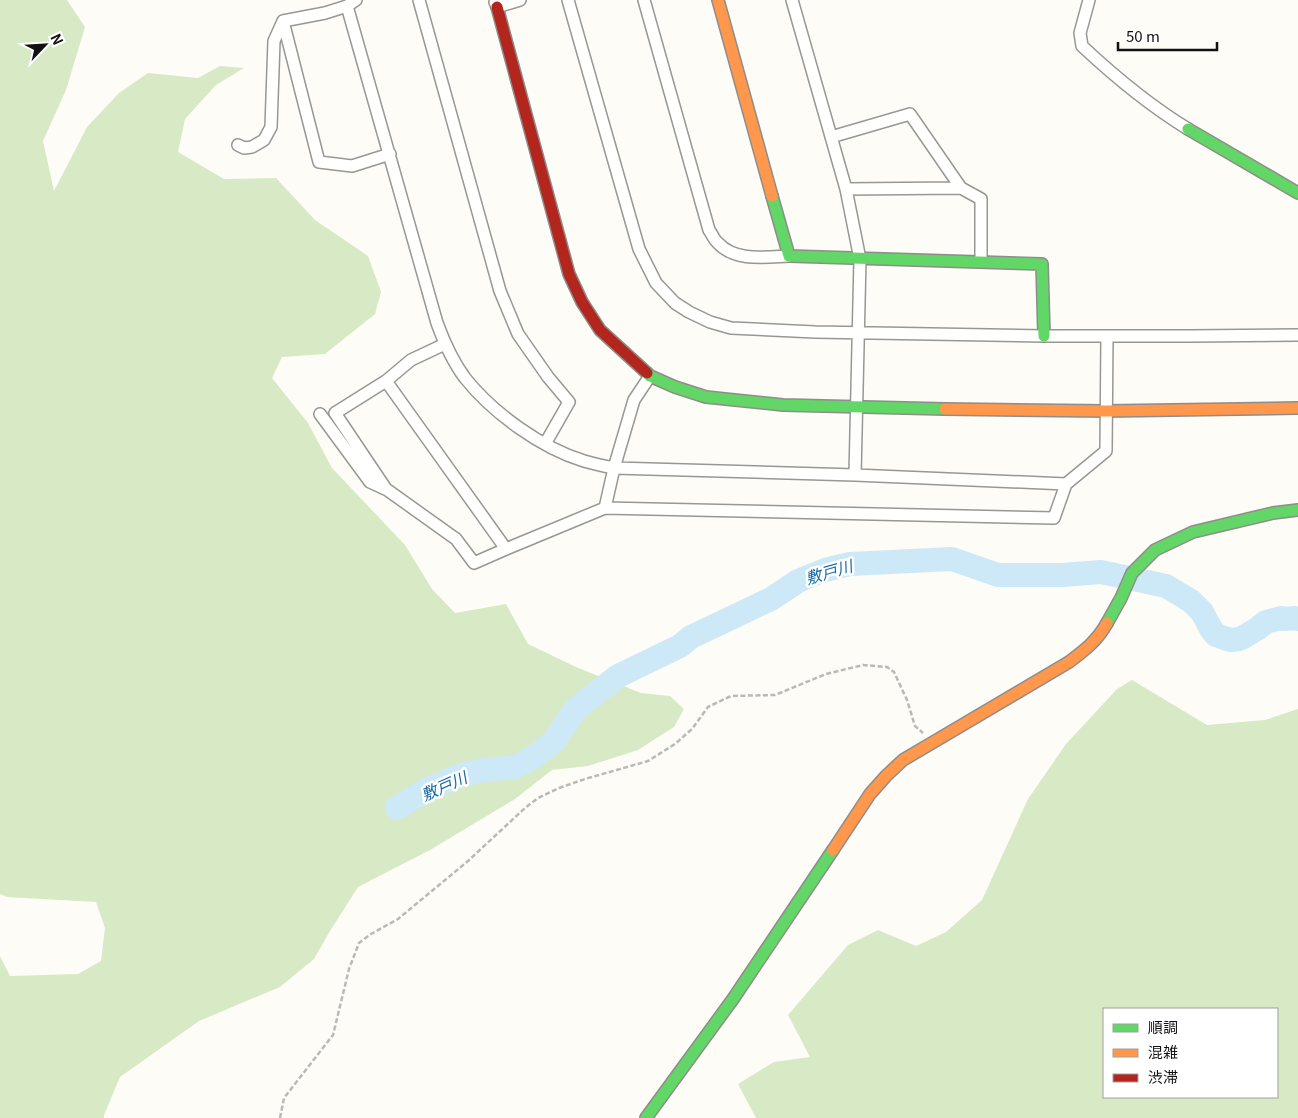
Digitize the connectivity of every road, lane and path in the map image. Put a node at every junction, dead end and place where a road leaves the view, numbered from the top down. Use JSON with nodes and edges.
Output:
{"nodes":[{"id":1,"x":419,"y":0,"type":"edge"},
{"id":2,"x":520,"y":0,"type":"edge"},
{"id":3,"x":568,"y":0,"type":"edge"},
{"id":4,"x":644,"y":0,"type":"edge"},
{"id":5,"x":718,"y":0,"type":"edge"},
{"id":6,"x":792,"y":0,"type":"edge"},
{"id":7,"x":1089,"y":0,"type":"edge"},
{"id":8,"x":352,"y":3,"type":"edge"},
{"id":9,"x":495,"y":3,"type":"edge"},
{"id":10,"x":283,"y":21,"type":"junction"},
{"id":11,"x":831,"y":137,"type":"junction"},
{"id":12,"x":238,"y":145,"type":"dead end"},
{"id":13,"x":390,"y":154,"type":"junction"},
{"id":14,"x":961,"y":188,"type":"junction"},
{"id":15,"x":846,"y":189,"type":"junction"},
{"id":16,"x":1298,"y":192,"type":"edge"},
{"id":17,"x":789,"y":256,"type":"junction"},
{"id":18,"x":860,"y":259,"type":"junction"},
{"id":19,"x":981,"y":261,"type":"junction"},
{"id":20,"x":859,"y":332,"type":"junction"},
{"id":21,"x":1298,"y":335,"type":"edge"},
{"id":22,"x":1044,"y":336,"type":"junction"},
{"id":23,"x":1107,"y":336,"type":"junction"},
{"id":24,"x":445,"y":344,"type":"junction"},
{"id":25,"x":650,"y":376,"type":"junction"},
{"id":26,"x":386,"y":381,"type":"junction"},
{"id":27,"x":856,"y":406,"type":"junction"},
{"id":28,"x":1298,"y":408,"type":"edge"},
{"id":29,"x":1106,"y":411,"type":"junction"},
{"id":30,"x":320,"y":414,"type":"dead end"},
{"id":31,"x":545,"y":444,"type":"junction"},
{"id":32,"x":614,"y":468,"type":"junction"},
{"id":33,"x":855,"y":475,"type":"junction"},
{"id":34,"x":1066,"y":484,"type":"junction"},
{"id":35,"x":386,"y":489,"type":"junction"},
{"id":36,"x":605,"y":508,"type":"junction"},
{"id":37,"x":1298,"y":510,"type":"edge"},
{"id":38,"x":506,"y":549,"type":"junction"},
{"id":39,"x":931,"y":743,"type":"junction"},
{"id":40,"x":280,"y":1118,"type":"edge"},
{"id":41,"x":646,"y":1118,"type":"edge"}],
"edges":[{"from":1,"to":31,"type":"street"},
{"from":2,"to":9,"type":"street"},
{"from":3,"to":20,"type":"street"},
{"from":4,"to":17,"type":"street"},
{"from":5,"to":17,"type":"street"},
{"from":6,"to":11,"type":"street"},
{"from":7,"to":16,"type":"street"},
{"from":8,"to":10,"type":"street"},
{"from":8,"to":13,"type":"street"},
{"from":9,"to":25,"type":"street"},
{"from":10,"to":12,"type":"street"},
{"from":10,"to":13,"type":"street"},
{"from":11,"to":14,"type":"street"},
{"from":11,"to":15,"type":"street"},
{"from":13,"to":24,"type":"street"},
{"from":14,"to":15,"type":"street"},
{"from":14,"to":19,"type":"street"},
{"from":15,"to":18,"type":"street"},
{"from":17,"to":18,"type":"street"},
{"from":18,"to":19,"type":"street"},
{"from":18,"to":20,"type":"street"},
{"from":19,"to":22,"type":"street"},
{"from":20,"to":22,"type":"street"},
{"from":20,"to":27,"type":"street"},
{"from":21,"to":23,"type":"street"},
{"from":22,"to":23,"type":"street"},
{"from":23,"to":29,"type":"street"},
{"from":24,"to":26,"type":"street"},
{"from":24,"to":31,"type":"street"},
{"from":25,"to":27,"type":"street"},
{"from":25,"to":32,"type":"street"},
{"from":26,"to":35,"type":"street"},
{"from":26,"to":38,"type":"street"},
{"from":27,"to":29,"type":"street"},
{"from":27,"to":33,"type":"street"},
{"from":28,"to":29,"type":"street"},
{"from":29,"to":34,"type":"street"},
{"from":30,"to":35,"type":"street"},
{"from":31,"to":32,"type":"street"},
{"from":32,"to":33,"type":"street"},
{"from":32,"to":36,"type":"street"},
{"from":33,"to":34,"type":"street"},
{"from":34,"to":36,"type":"street"},
{"from":35,"to":38,"type":"street"},
{"from":36,"to":38,"type":"street"},
{"from":37,"to":39,"type":"street"},
{"from":39,"to":40,"type":"path"},
{"from":39,"to":41,"type":"street"}]}
